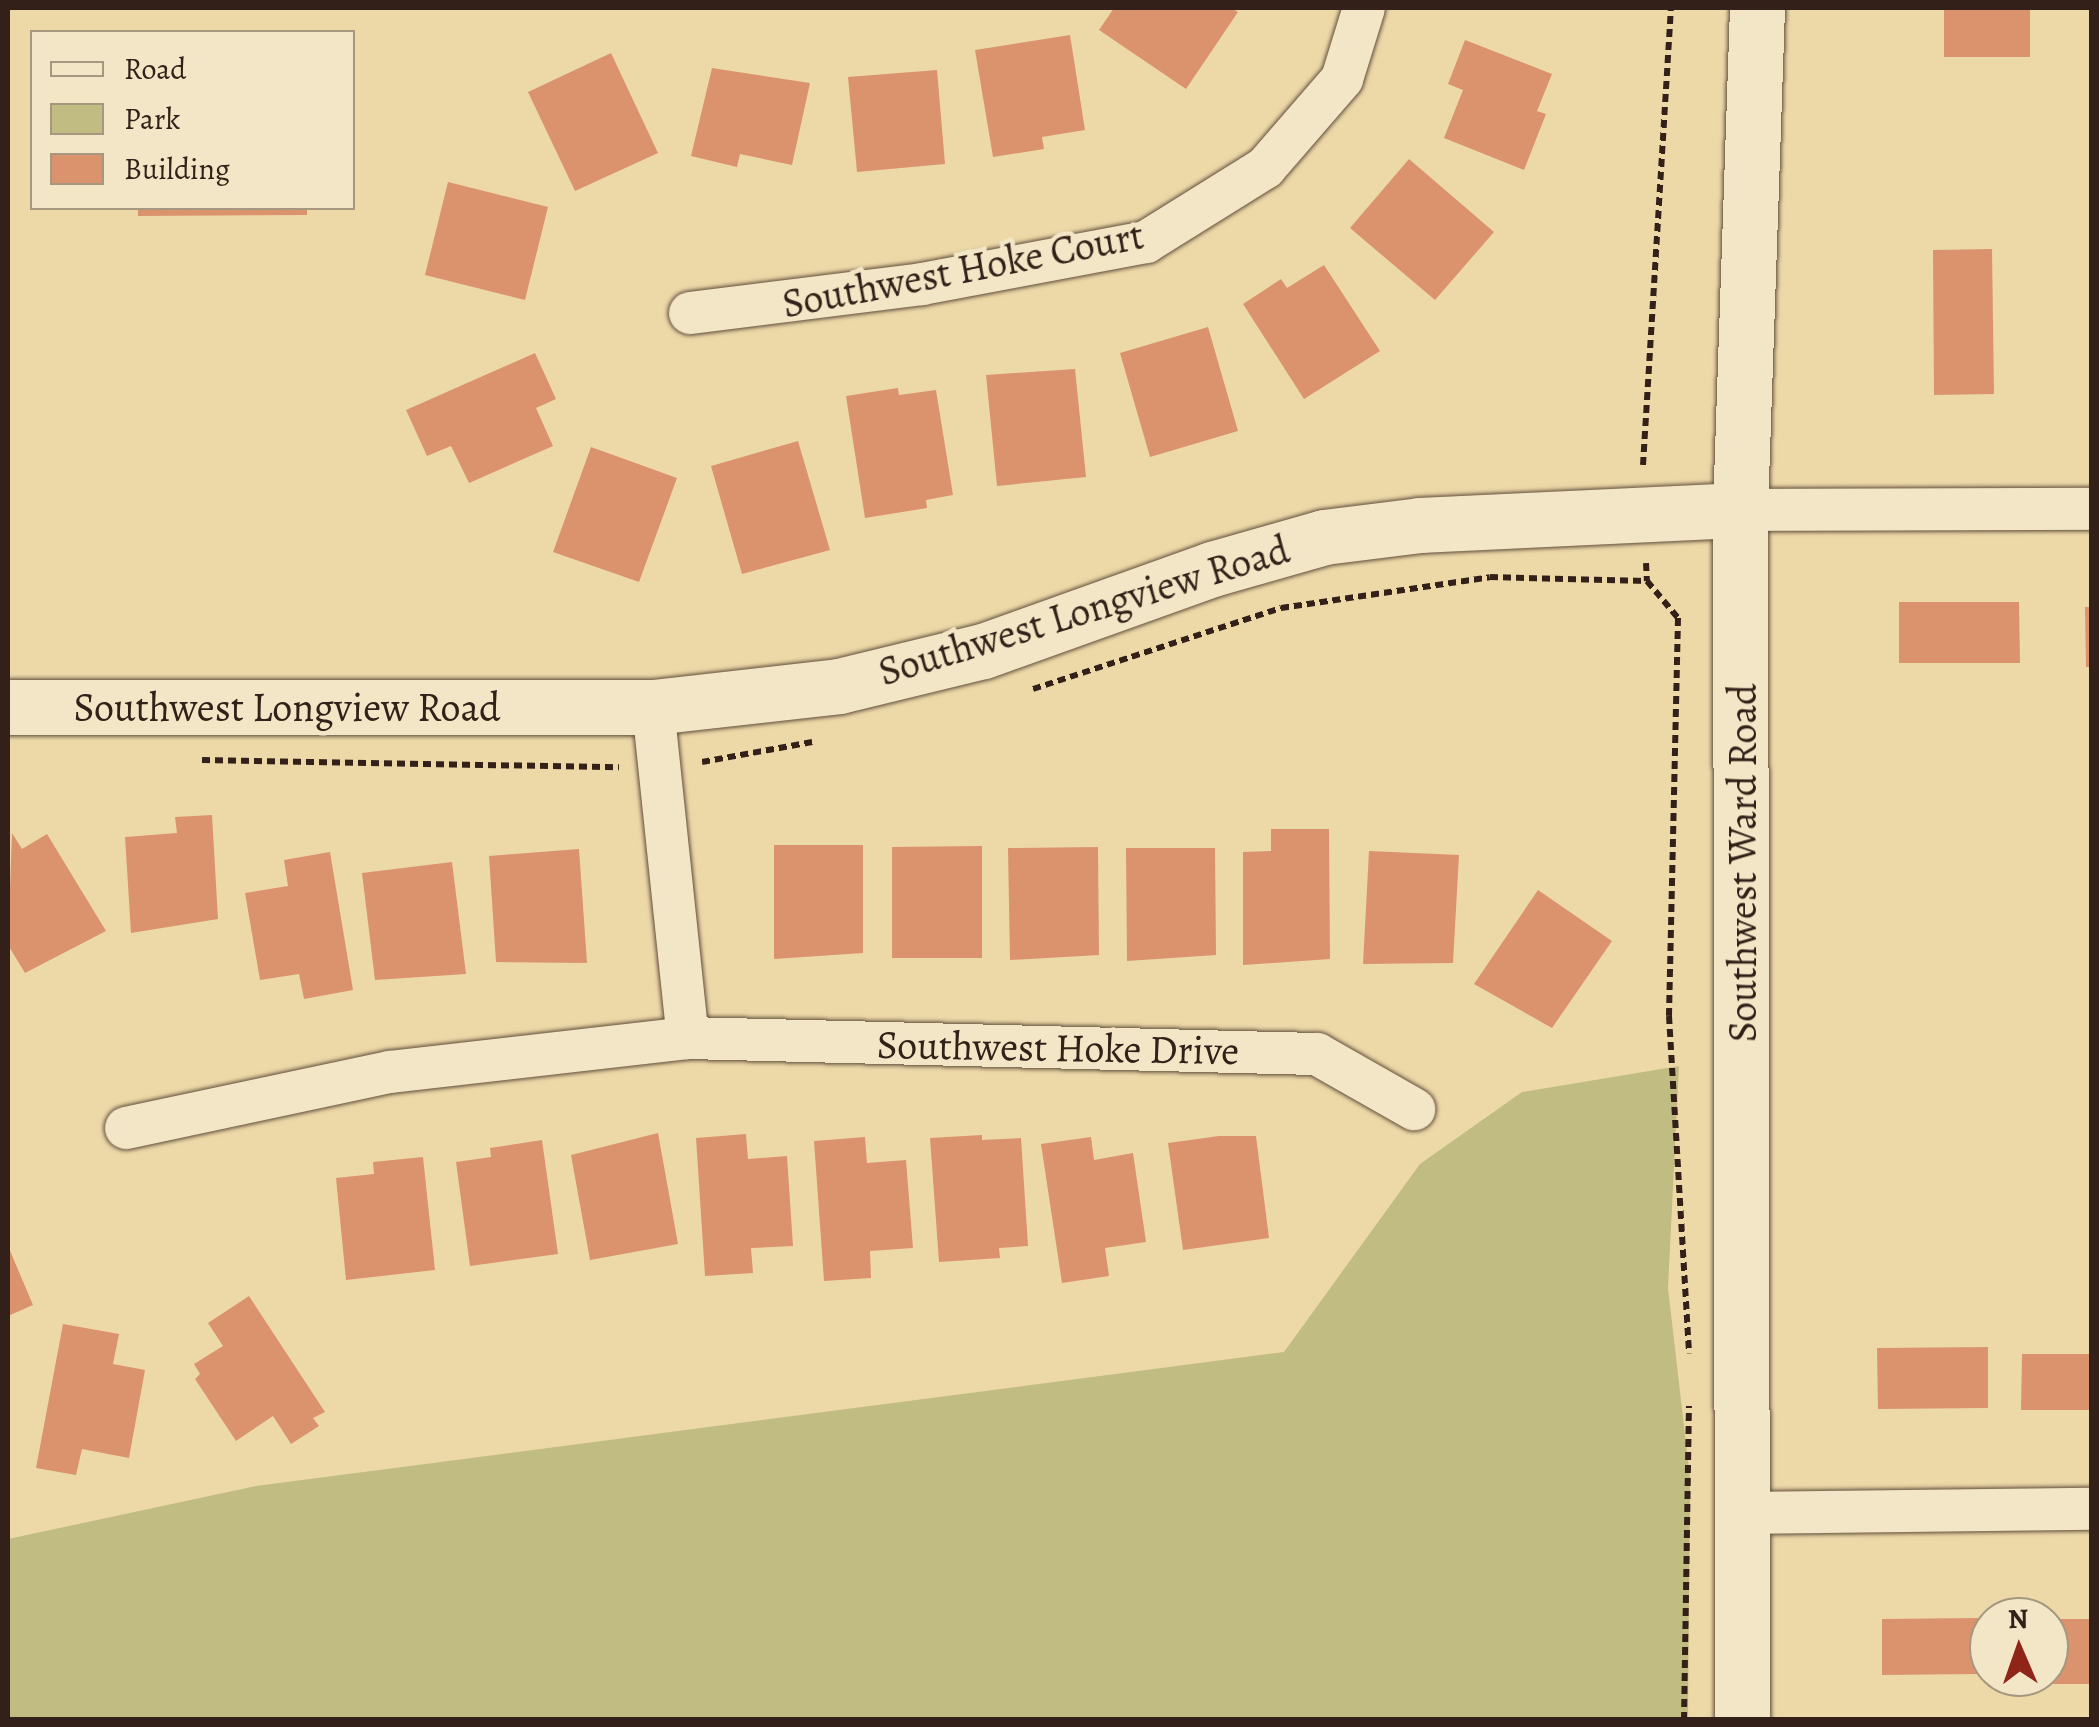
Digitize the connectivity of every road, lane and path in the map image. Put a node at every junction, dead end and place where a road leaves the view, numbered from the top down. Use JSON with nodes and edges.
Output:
{"nodes":[{"id":1,"x":1364,"y":8,"type":"edge"},
{"id":2,"x":1671,"y":8,"type":"edge"},
{"id":3,"x":1758,"y":8,"type":"edge"},
{"id":4,"x":690,"y":313,"type":"dead end"},
{"id":5,"x":2092,"y":509,"type":"edge"},
{"id":6,"x":1740,"y":510,"type":"junction"},
{"id":7,"x":1643,"y":515,"type":"junction"},
{"id":8,"x":8,"y":707,"type":"edge"},
{"id":9,"x":653,"y":708,"type":"junction"},
{"id":10,"x":688,"y":1038,"type":"junction"},
{"id":11,"x":1414,"y":1109,"type":"dead end"},
{"id":12,"x":126,"y":1128,"type":"dead end"},
{"id":13,"x":1689,"y":1364,"type":"dead end"},
{"id":14,"x":1689,"y":1384,"type":"dead end"},
{"id":15,"x":2092,"y":1509,"type":"edge"},
{"id":16,"x":1741,"y":1514,"type":"junction"},
{"id":17,"x":1684,"y":1720,"type":"edge"},
{"id":18,"x":1742,"y":1720,"type":"edge"}],
"edges":[{"from":1,"to":4,"type":"street","name":"Southwest Hoke Court"},
{"from":2,"to":7,"type":"path"},
{"from":3,"to":6,"type":"street","name":"Southwest Ward Road"},
{"from":5,"to":6,"type":"street"},
{"from":6,"to":7,"type":"street","name":"Southwest Longview Road"},
{"from":6,"to":16,"type":"street","name":"Southwest Ward Road"},
{"from":7,"to":9,"type":"street","name":"Southwest Longview Road"},
{"from":7,"to":13,"type":"path"},
{"from":8,"to":9,"type":"street","name":"Southwest Longview Road"},
{"from":9,"to":10,"type":"street"},
{"from":10,"to":11,"type":"street","name":"Southwest Hoke Drive"},
{"from":10,"to":12,"type":"street","name":"Southwest Hoke Drive"},
{"from":14,"to":17,"type":"path"},
{"from":15,"to":16,"type":"street"},
{"from":16,"to":18,"type":"street","name":"Southwest Ward Road"}]}
